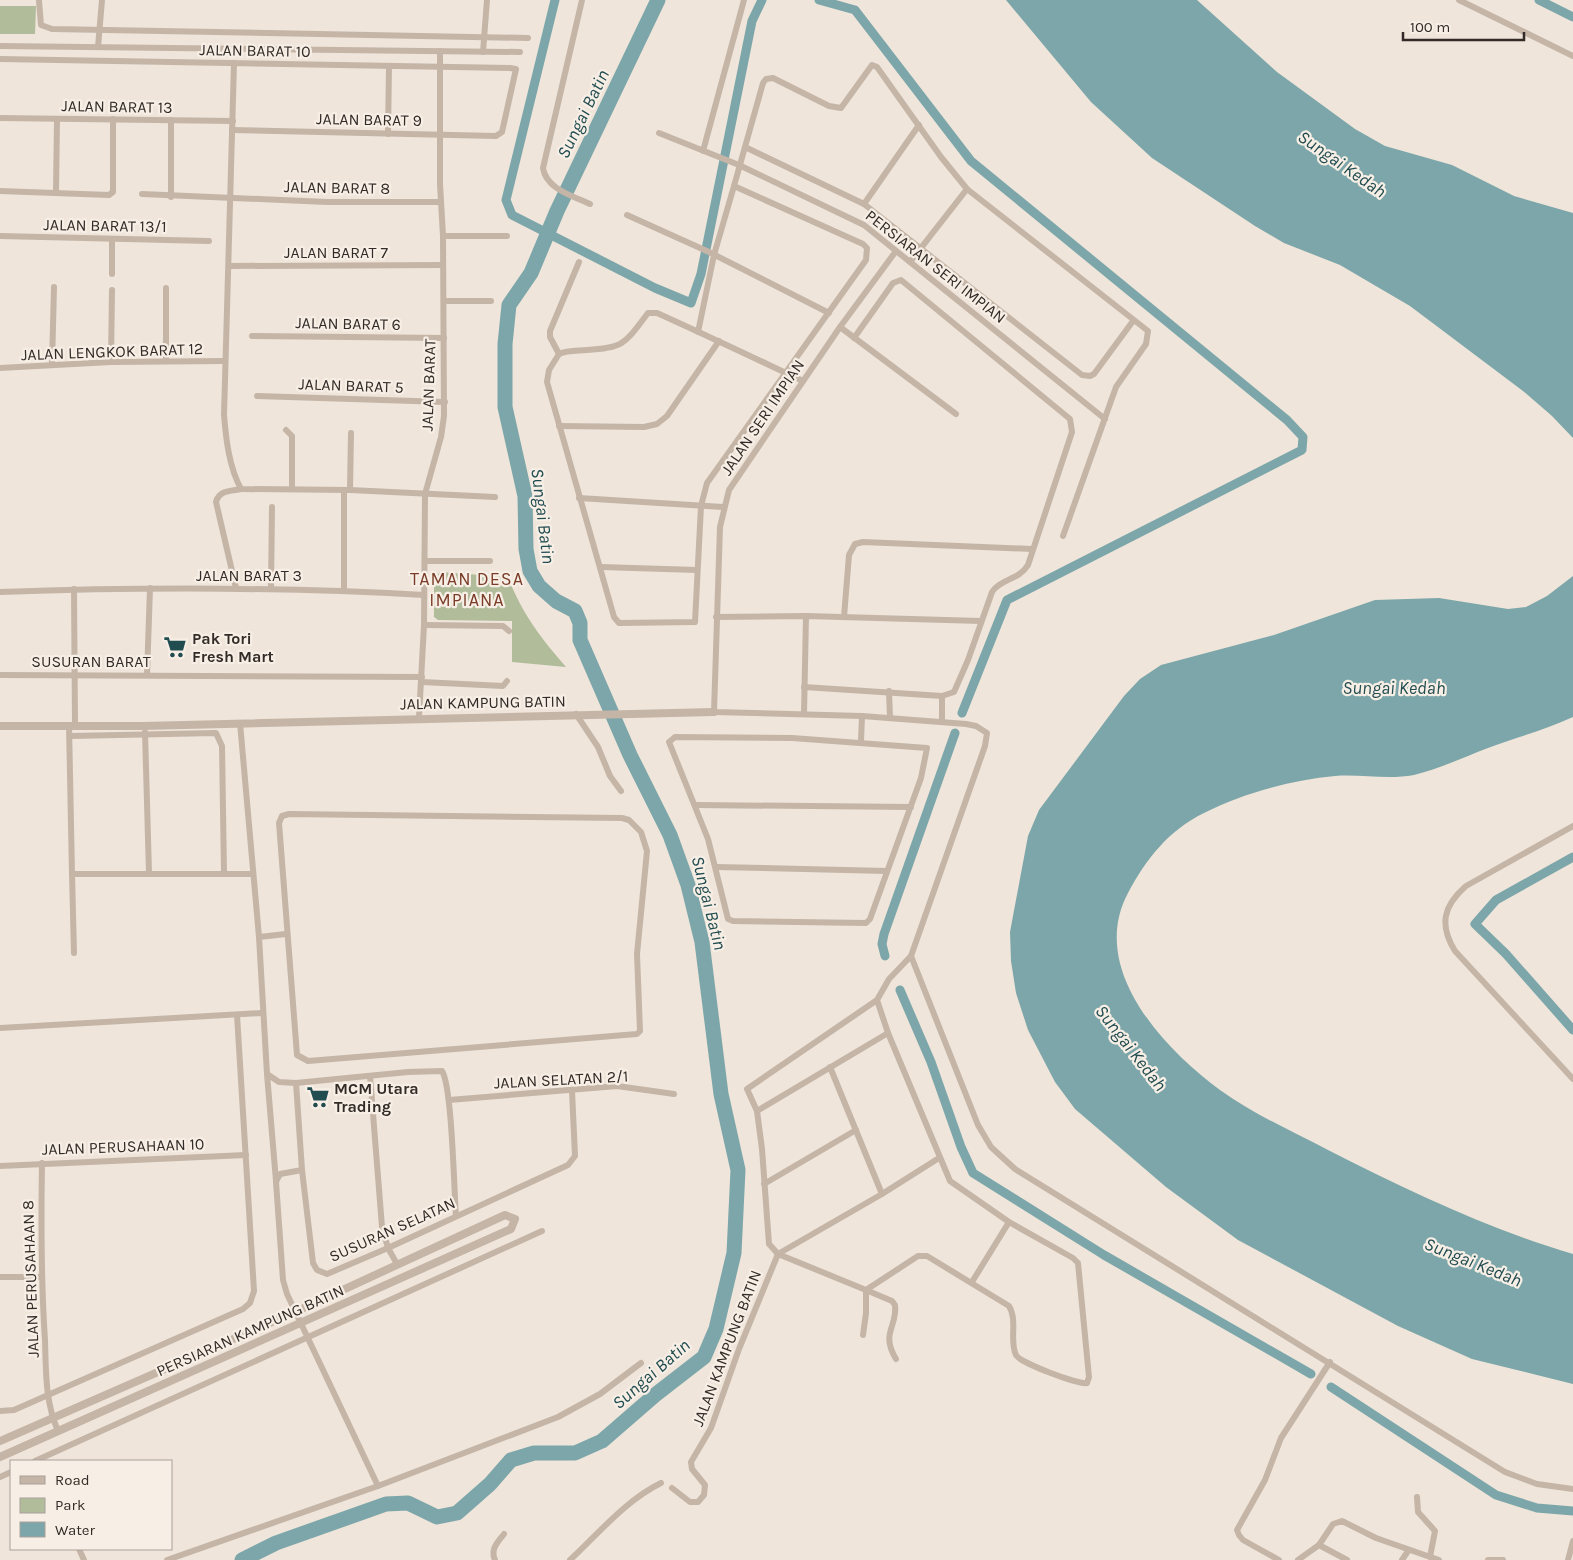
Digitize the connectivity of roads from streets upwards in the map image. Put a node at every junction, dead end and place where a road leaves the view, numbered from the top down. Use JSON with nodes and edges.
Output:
{"nodes":[{"id":1,"x":102,"y":0,"type":"edge"},
{"id":2,"x":487,"y":0,"type":"edge"},
{"id":3,"x":582,"y":0,"type":"edge"},
{"id":4,"x":744,"y":0,"type":"edge"},
{"id":5,"x":1459,"y":0,"type":"edge"},
{"id":6,"x":39,"y":1,"type":"edge"},
{"id":7,"x":100,"y":30,"type":"junction"},
{"id":8,"x":483,"y":37,"type":"junction"},
{"id":9,"x":528,"y":38,"type":"dead end"},
{"id":10,"x":0,"y":46,"type":"edge"},
{"id":11,"x":98,"y":47,"type":"junction"},
{"id":12,"x":440,"y":51,"type":"junction"},
{"id":13,"x":483,"y":52,"type":"junction"},
{"id":14,"x":520,"y":52,"type":"dead end"},
{"id":15,"x":1573,"y":56,"type":"edge"},
{"id":16,"x":0,"y":59,"type":"edge"},
{"id":17,"x":234,"y":63,"type":"junction"},
{"id":18,"x":389,"y":66,"type":"junction"},
{"id":19,"x":440,"y":66,"type":"junction"},
{"id":20,"x":0,"y":118,"type":"edge"},
{"id":21,"x":57,"y":119,"type":"junction"},
{"id":22,"x":113,"y":119,"type":"junction"},
{"id":23,"x":170,"y":120,"type":"junction"},
{"id":24,"x":233,"y":121,"type":"junction"},
{"id":25,"x":919,"y":125,"type":"junction"},
{"id":26,"x":232,"y":130,"type":"junction"},
{"id":27,"x":502,"y":132,"type":"joint"},
{"id":28,"x":659,"y":133,"type":"dead end"},
{"id":29,"x":388,"y":134,"type":"junction"},
{"id":30,"x":440,"y":135,"type":"junction"},
{"id":31,"x":745,"y":146,"type":"junction"},
{"id":32,"x":703,"y":151,"type":"junction"},
{"id":33,"x":736,"y":164,"type":"junction"},
{"id":34,"x":734,"y":186,"type":"junction"},
{"id":35,"x":967,"y":189,"type":"junction"},
{"id":36,"x":0,"y":191,"type":"edge"},
{"id":37,"x":56,"y":193,"type":"junction"},
{"id":38,"x":142,"y":194,"type":"dead end"},
{"id":39,"x":171,"y":197,"type":"junction"},
{"id":40,"x":232,"y":199,"type":"junction"},
{"id":41,"x":441,"y":202,"type":"junction"},
{"id":42,"x":590,"y":204,"type":"dead end"},
{"id":43,"x":864,"y":204,"type":"junction"},
{"id":44,"x":627,"y":215,"type":"dead end"},
{"id":45,"x":0,"y":236,"type":"edge"},
{"id":46,"x":443,"y":236,"type":"junction"},
{"id":47,"x":507,"y":236,"type":"dead end"},
{"id":48,"x":112,"y":239,"type":"junction"},
{"id":49,"x":209,"y":241,"type":"dead end"},
{"id":50,"x":920,"y":247,"type":"junction"},
{"id":51,"x":896,"y":251,"type":"junction"},
{"id":52,"x":712,"y":254,"type":"junction"},
{"id":53,"x":579,"y":262,"type":"dead end"},
{"id":54,"x":910,"y":262,"type":"junction"},
{"id":55,"x":443,"y":265,"type":"junction"},
{"id":56,"x":229,"y":266,"type":"junction"},
{"id":57,"x":112,"y":274,"type":"dead end"},
{"id":58,"x":54,"y":287,"type":"dead end"},
{"id":59,"x":166,"y":288,"type":"dead end"},
{"id":60,"x":112,"y":290,"type":"dead end"},
{"id":61,"x":444,"y":301,"type":"junction"},
{"id":62,"x":492,"y":301,"type":"dead end"},
{"id":63,"x":829,"y":313,"type":"junction"},
{"id":64,"x":1133,"y":321,"type":"junction"},
{"id":65,"x":840,"y":327,"type":"junction"},
{"id":66,"x":698,"y":332,"type":"junction"},
{"id":67,"x":252,"y":336,"type":"dead end"},
{"id":68,"x":444,"y":338,"type":"junction"},
{"id":69,"x":854,"y":338,"type":"junction"},
{"id":70,"x":719,"y":342,"type":"junction"},
{"id":71,"x":559,"y":354,"type":"junction"},
{"id":72,"x":166,"y":361,"type":"junction"},
{"id":73,"x":224,"y":361,"type":"junction"},
{"id":74,"x":110,"y":362,"type":"junction"},
{"id":75,"x":52,"y":365,"type":"junction"},
{"id":76,"x":0,"y":368,"type":"edge"},
{"id":77,"x":787,"y":373,"type":"junction"},
{"id":78,"x":803,"y":381,"type":"junction"},
{"id":79,"x":257,"y":396,"type":"dead end"},
{"id":80,"x":444,"y":402,"type":"junction"},
{"id":81,"x":956,"y":414,"type":"dead end"},
{"id":82,"x":1105,"y":418,"type":"junction"},
{"id":83,"x":558,"y":426,"type":"junction"},
{"id":84,"x":286,"y":430,"type":"dead end"},
{"id":85,"x":351,"y":433,"type":"dead end"},
{"id":86,"x":241,"y":489,"type":"junction"},
{"id":87,"x":292,"y":489,"type":"junction"},
{"id":88,"x":347,"y":490,"type":"junction"},
{"id":89,"x":425,"y":494,"type":"junction"},
{"id":90,"x":495,"y":497,"type":"dead end"},
{"id":91,"x":579,"y":498,"type":"junction"},
{"id":92,"x":701,"y":506,"type":"junction"},
{"id":93,"x":272,"y":507,"type":"dead end"},
{"id":94,"x":723,"y":507,"type":"junction"},
{"id":95,"x":1063,"y":536,"type":"dead end"},
{"id":96,"x":1032,"y":549,"type":"junction"},
{"id":97,"x":425,"y":561,"type":"junction"},
{"id":98,"x":490,"y":561,"type":"dead end"},
{"id":99,"x":601,"y":567,"type":"junction"},
{"id":100,"x":697,"y":570,"type":"junction"},
{"id":101,"x":150,"y":588,"type":"junction"},
{"id":102,"x":236,"y":588,"type":"junction"},
{"id":103,"x":271,"y":588,"type":"junction"},
{"id":104,"x":74,"y":589,"type":"junction"},
{"id":105,"x":344,"y":591,"type":"junction"},
{"id":106,"x":0,"y":592,"type":"edge"},
{"id":107,"x":424,"y":595,"type":"junction"},
{"id":108,"x":806,"y":616,"type":"junction"},
{"id":109,"x":716,"y":617,"type":"junction"},
{"id":110,"x":844,"y":617,"type":"junction"},
{"id":111,"x":981,"y":621,"type":"junction"},
{"id":112,"x":424,"y":625,"type":"junction"},
{"id":113,"x":509,"y":631,"type":"dead end"},
{"id":114,"x":0,"y":674,"type":"edge"},
{"id":115,"x":74,"y":675,"type":"junction"},
{"id":116,"x":147,"y":675,"type":"junction"},
{"id":117,"x":422,"y":679,"type":"junction"},
{"id":118,"x":507,"y":680,"type":"dead end"},
{"id":119,"x":804,"y":687,"type":"junction"},
{"id":120,"x":889,"y":691,"type":"junction"},
{"id":121,"x":942,"y":696,"type":"junction"},
{"id":122,"x":714,"y":712,"type":"junction"},
{"id":123,"x":576,"y":714,"type":"junction"},
{"id":124,"x":804,"y":714,"type":"junction"},
{"id":125,"x":862,"y":716,"type":"junction"},
{"id":126,"x":419,"y":718,"type":"junction"},
{"id":127,"x":890,"y":718,"type":"junction"},
{"id":128,"x":942,"y":722,"type":"junction"},
{"id":129,"x":240,"y":723,"type":"junction"},
{"id":130,"x":72,"y":725,"type":"junction"},
{"id":131,"x":0,"y":726,"type":"edge"},
{"id":132,"x":143,"y":726,"type":"junction"},
{"id":133,"x":146,"y":734,"type":"junction"},
{"id":134,"x":70,"y":736,"type":"junction"},
{"id":135,"x":861,"y":741,"type":"junction"},
{"id":136,"x":621,"y":790,"type":"dead end"},
{"id":137,"x":696,"y":805,"type":"junction"},
{"id":138,"x":911,"y":807,"type":"junction"},
{"id":139,"x":1573,"y":826,"type":"edge"},
{"id":140,"x":716,"y":867,"type":"junction"},
{"id":141,"x":887,"y":871,"type":"junction"},
{"id":142,"x":149,"y":873,"type":"junction"},
{"id":143,"x":224,"y":873,"type":"junction"},
{"id":144,"x":72,"y":874,"type":"junction"},
{"id":145,"x":253,"y":874,"type":"junction"},
{"id":146,"x":286,"y":934,"type":"junction"},
{"id":147,"x":259,"y":937,"type":"junction"},
{"id":148,"x":74,"y":954,"type":"dead end"},
{"id":149,"x":911,"y":956,"type":"junction"},
{"id":150,"x":877,"y":1000,"type":"junction"},
{"id":151,"x":262,"y":1013,"type":"junction"},
{"id":152,"x":237,"y":1015,"type":"junction"},
{"id":153,"x":0,"y":1028,"type":"edge"},
{"id":154,"x":888,"y":1033,"type":"junction"},
{"id":155,"x":830,"y":1067,"type":"junction"},
{"id":156,"x":267,"y":1074,"type":"junction"},
{"id":157,"x":370,"y":1076,"type":"junction"},
{"id":158,"x":1573,"y":1079,"type":"edge"},
{"id":159,"x":296,"y":1083,"type":"junction"},
{"id":160,"x":572,"y":1091,"type":"junction"},
{"id":161,"x":674,"y":1094,"type":"dead end"},
{"id":162,"x":449,"y":1100,"type":"junction"},
{"id":163,"x":757,"y":1111,"type":"junction"},
{"id":164,"x":856,"y":1130,"type":"junction"},
{"id":165,"x":246,"y":1155,"type":"junction"},
{"id":166,"x":939,"y":1158,"type":"junction"},
{"id":167,"x":42,"y":1163,"type":"junction"},
{"id":168,"x":0,"y":1166,"type":"edge"},
{"id":169,"x":302,"y":1170,"type":"junction"},
{"id":170,"x":276,"y":1182,"type":"junction"},
{"id":171,"x":764,"y":1184,"type":"junction"},
{"id":172,"x":882,"y":1194,"type":"junction"},
{"id":173,"x":456,"y":1216,"type":"junction"},
{"id":174,"x":1009,"y":1222,"type":"junction"},
{"id":175,"x":542,"y":1231,"type":"dead end"},
{"id":176,"x":388,"y":1248,"type":"junction"},
{"id":177,"x":778,"y":1254,"type":"junction"},
{"id":178,"x":397,"y":1264,"type":"junction"},
{"id":179,"x":0,"y":1276,"type":"edge"},
{"id":180,"x":41,"y":1277,"type":"junction"},
{"id":181,"x":972,"y":1282,"type":"junction"},
{"id":182,"x":866,"y":1290,"type":"junction"},
{"id":183,"x":295,"y":1312,"type":"junction"},
{"id":184,"x":301,"y":1324,"type":"junction"},
{"id":185,"x":863,"y":1335,"type":"dead end"},
{"id":186,"x":308,"y":1337,"type":"junction"},
{"id":187,"x":896,"y":1359,"type":"dead end"},
{"id":188,"x":1330,"y":1362,"type":"junction"},
{"id":189,"x":641,"y":1363,"type":"dead end"},
{"id":190,"x":48,"y":1395,"type":"junction"},
{"id":191,"x":0,"y":1411,"type":"edge"},
{"id":192,"x":52,"y":1417,"type":"junction"},
{"id":193,"x":58,"y":1430,"type":"junction"},
{"id":194,"x":0,"y":1441,"type":"edge"},
{"id":195,"x":0,"y":1457,"type":"edge"},
{"id":196,"x":40,"y":1460,"type":"edge"},
{"id":197,"x":661,"y":1484,"type":"dead end"},
{"id":198,"x":378,"y":1486,"type":"junction"},
{"id":199,"x":672,"y":1488,"type":"dead end"},
{"id":200,"x":1573,"y":1489,"type":"edge"},
{"id":201,"x":1417,"y":1497,"type":"dead end"},
{"id":202,"x":504,"y":1534,"type":"dead end"},
{"id":203,"x":1573,"y":1541,"type":"edge"},
{"id":204,"x":1319,"y":1545,"type":"junction"},
{"id":205,"x":1408,"y":1551,"type":"junction"},
{"id":206,"x":1430,"y":1557,"type":"junction"},
{"id":207,"x":167,"y":1560,"type":"edge"},
{"id":208,"x":494,"y":1560,"type":"edge"},
{"id":209,"x":570,"y":1560,"type":"edge"},
{"id":210,"x":1279,"y":1560,"type":"edge"},
{"id":211,"x":1298,"y":1560,"type":"edge"},
{"id":212,"x":1347,"y":1560,"type":"edge"},
{"id":213,"x":1402,"y":1560,"type":"edge"},
{"id":214,"x":1439,"y":1560,"type":"edge"},
{"id":215,"x":1488,"y":1560,"type":"edge"},
{"id":216,"x":1503,"y":1560,"type":"edge"},
{"id":217,"x":1568,"y":1560,"type":"edge"}],
"edges":[{"from":1,"to":7,"type":"street"},
{"from":2,"to":8,"type":"street"},
{"from":3,"to":42,"type":"street"},
{"from":4,"to":32,"type":"street"},
{"from":5,"to":15,"type":"street"},
{"from":6,"to":7,"type":"street"},
{"from":7,"to":8,"type":"street"},
{"from":7,"to":11,"type":"street"},
{"from":8,"to":9,"type":"street"},
{"from":8,"to":13,"type":"street"},
{"from":10,"to":11,"type":"street"},
{"from":11,"to":12,"type":"street"},
{"from":12,"to":13,"type":"street"},
{"from":12,"to":19,"type":"street","name":"JALAN BARAT"},
{"from":13,"to":14,"type":"street"},
{"from":16,"to":17,"type":"street","name":"JALAN BARAT 10"},
{"from":17,"to":18,"type":"street","name":"JALAN BARAT 10"},
{"from":17,"to":24,"type":"street"},
{"from":18,"to":19,"type":"street","name":"JALAN BARAT 10"},
{"from":18,"to":29,"type":"street"},
{"from":19,"to":27,"type":"street","name":"JALAN BARAT 10"},
{"from":19,"to":30,"type":"street","name":"JALAN BARAT"},
{"from":20,"to":21,"type":"street","name":"JALAN BARAT 13"},
{"from":21,"to":22,"type":"street","name":"JALAN BARAT 13"},
{"from":21,"to":37,"type":"street"},
{"from":22,"to":23,"type":"street","name":"JALAN BARAT 13"},
{"from":22,"to":37,"type":"street"},
{"from":23,"to":24,"type":"street","name":"JALAN BARAT 13"},
{"from":23,"to":39,"type":"street","name":"JALAN BARAT 13/1"},
{"from":24,"to":26,"type":"street"},
{"from":25,"to":31,"type":"street"},
{"from":25,"to":35,"type":"street"},
{"from":25,"to":43,"type":"street"},
{"from":26,"to":29,"type":"street","name":"JALAN BARAT 9"},
{"from":26,"to":40,"type":"street"},
{"from":27,"to":30,"type":"street","name":"JALAN BARAT 9"},
{"from":28,"to":32,"type":"street","name":"PERSIARAN SERI IMPIAN"},
{"from":29,"to":30,"type":"street","name":"JALAN BARAT 9"},
{"from":30,"to":41,"type":"street","name":"JALAN BARAT"},
{"from":31,"to":33,"type":"street"},
{"from":31,"to":43,"type":"street"},
{"from":32,"to":33,"type":"street","name":"PERSIARAN SERI IMPIAN"},
{"from":33,"to":34,"type":"street"},
{"from":33,"to":51,"type":"street","name":"PERSIARAN SERI IMPIAN"},
{"from":34,"to":52,"type":"street"},
{"from":34,"to":63,"type":"street"},
{"from":35,"to":50,"type":"street"},
{"from":35,"to":64,"type":"street"},
{"from":36,"to":37,"type":"street"},
{"from":38,"to":39,"type":"street","name":"JALAN BARAT 8"},
{"from":39,"to":40,"type":"street","name":"JALAN BARAT 8"},
{"from":40,"to":41,"type":"street","name":"JALAN BARAT 8"},
{"from":40,"to":56,"type":"street"},
{"from":41,"to":46,"type":"street","name":"JALAN BARAT"},
{"from":43,"to":50,"type":"street"},
{"from":44,"to":52,"type":"street"},
{"from":45,"to":48,"type":"street","name":"JALAN BARAT 13/1"},
{"from":46,"to":47,"type":"street"},
{"from":46,"to":55,"type":"street","name":"JALAN BARAT"},
{"from":48,"to":49,"type":"street","name":"JALAN BARAT 13/1"},
{"from":48,"to":57,"type":"street"},
{"from":50,"to":54,"type":"street"},
{"from":50,"to":64,"type":"street"},
{"from":51,"to":54,"type":"street","name":"PERSIARAN SERI IMPIAN"},
{"from":51,"to":65,"type":"street","name":"JALAN SERI IMPIAN"},
{"from":52,"to":63,"type":"street"},
{"from":52,"to":66,"type":"street"},
{"from":53,"to":71,"type":"street"},
{"from":54,"to":82,"type":"street","name":"PERSIARAN SERI IMPIAN"},
{"from":55,"to":56,"type":"street","name":"JALAN BARAT 7"},
{"from":55,"to":61,"type":"street","name":"JALAN BARAT"},
{"from":56,"to":73,"type":"street"},
{"from":58,"to":75,"type":"street"},
{"from":59,"to":72,"type":"street"},
{"from":60,"to":74,"type":"street"},
{"from":61,"to":62,"type":"street"},
{"from":61,"to":68,"type":"street","name":"JALAN BARAT"},
{"from":63,"to":77,"type":"street"},
{"from":64,"to":82,"type":"street"},
{"from":65,"to":69,"type":"street"},
{"from":65,"to":78,"type":"street","name":"JALAN SERI IMPIAN"},
{"from":66,"to":70,"type":"street"},
{"from":66,"to":71,"type":"street"},
{"from":67,"to":68,"type":"street","name":"JALAN BARAT 6"},
{"from":68,"to":80,"type":"street","name":"JALAN BARAT"},
{"from":69,"to":81,"type":"street"},
{"from":69,"to":96,"type":"street"},
{"from":70,"to":77,"type":"street"},
{"from":70,"to":83,"type":"street"},
{"from":71,"to":83,"type":"street"},
{"from":72,"to":73,"type":"street","name":"JALAN LENGKOK BARAT 12"},
{"from":72,"to":74,"type":"street","name":"JALAN LENGKOK BARAT 12"},
{"from":73,"to":86,"type":"street"},
{"from":74,"to":75,"type":"street","name":"JALAN LENGKOK BARAT 12"},
{"from":75,"to":76,"type":"street","name":"JALAN LENGKOK BARAT 12"},
{"from":77,"to":78,"type":"street"},
{"from":77,"to":92,"type":"street"},
{"from":78,"to":94,"type":"street","name":"JALAN SERI IMPIAN"},
{"from":79,"to":80,"type":"street","name":"JALAN BARAT 5"},
{"from":80,"to":89,"type":"street","name":"JALAN BARAT"},
{"from":82,"to":95,"type":"street"},
{"from":83,"to":91,"type":"street"},
{"from":84,"to":87,"type":"street"},
{"from":85,"to":88,"type":"street"},
{"from":86,"to":87,"type":"street"},
{"from":86,"to":102,"type":"street"},
{"from":87,"to":88,"type":"street"},
{"from":88,"to":89,"type":"street"},
{"from":88,"to":105,"type":"street"},
{"from":89,"to":90,"type":"street"},
{"from":89,"to":97,"type":"street","name":"JALAN BARAT"},
{"from":91,"to":92,"type":"street"},
{"from":91,"to":99,"type":"street"},
{"from":92,"to":94,"type":"street"},
{"from":92,"to":100,"type":"street"},
{"from":93,"to":103,"type":"street"},
{"from":94,"to":109,"type":"street","name":"JALAN SERI IMPIAN"},
{"from":96,"to":110,"type":"street"},
{"from":96,"to":111,"type":"street"},
{"from":97,"to":98,"type":"street"},
{"from":97,"to":107,"type":"street","name":"JALAN BARAT"},
{"from":99,"to":100,"type":"street"},
{"from":99,"to":100,"type":"street"},
{"from":101,"to":102,"type":"street","name":"JALAN BARAT 3"},
{"from":101,"to":104,"type":"street","name":"JALAN BARAT 3"},
{"from":101,"to":116,"type":"street"},
{"from":102,"to":103,"type":"street","name":"JALAN BARAT 3"},
{"from":103,"to":105,"type":"street","name":"JALAN BARAT 3"},
{"from":104,"to":106,"type":"street","name":"JALAN BARAT 3"},
{"from":104,"to":115,"type":"street"},
{"from":105,"to":107,"type":"street","name":"JALAN BARAT 3"},
{"from":107,"to":112,"type":"street","name":"JALAN BARAT"},
{"from":108,"to":109,"type":"street"},
{"from":108,"to":110,"type":"street"},
{"from":108,"to":119,"type":"street"},
{"from":109,"to":122,"type":"street","name":"JALAN SERI IMPIAN"},
{"from":110,"to":111,"type":"street"},
{"from":111,"to":121,"type":"street"},
{"from":112,"to":113,"type":"street"},
{"from":112,"to":117,"type":"street","name":"JALAN BARAT"},
{"from":114,"to":115,"type":"street","name":"SUSURAN BARAT"},
{"from":115,"to":116,"type":"street","name":"SUSURAN BARAT"},
{"from":115,"to":130,"type":"street"},
{"from":116,"to":117,"type":"street","name":"SUSURAN BARAT"},
{"from":117,"to":118,"type":"street","name":"SUSURAN BARAT"},
{"from":117,"to":126,"type":"street","name":"JALAN BARAT"},
{"from":119,"to":120,"type":"street"},
{"from":119,"to":124,"type":"street"},
{"from":120,"to":121,"type":"street"},
{"from":120,"to":127,"type":"street"},
{"from":121,"to":128,"type":"street"},
{"from":122,"to":123,"type":"street","name":"JALAN KAMPUNG BATIN"},
{"from":122,"to":124,"type":"street","name":"JALAN KAMPUNG BATIN"},
{"from":123,"to":126,"type":"street","name":"JALAN KAMPUNG BATIN"},
{"from":123,"to":136,"type":"street"},
{"from":124,"to":125,"type":"street","name":"JALAN KAMPUNG BATIN"},
{"from":125,"to":127,"type":"street","name":"JALAN KAMPUNG BATIN"},
{"from":125,"to":135,"type":"street"},
{"from":126,"to":129,"type":"street","name":"JALAN KAMPUNG BATIN"},
{"from":127,"to":128,"type":"street","name":"JALAN KAMPUNG BATIN"},
{"from":128,"to":149,"type":"street","name":"JALAN KAMPUNG BATIN"},
{"from":129,"to":132,"type":"street","name":"JALAN KAMPUNG BATIN"},
{"from":129,"to":145,"type":"street"},
{"from":130,"to":131,"type":"street","name":"JALAN KAMPUNG BATIN"},
{"from":130,"to":132,"type":"street","name":"JALAN KAMPUNG BATIN"},
{"from":130,"to":134,"type":"street"},
{"from":132,"to":133,"type":"street"},
{"from":133,"to":134,"type":"street"},
{"from":133,"to":142,"type":"street"},
{"from":133,"to":143,"type":"street"},
{"from":134,"to":144,"type":"street"},
{"from":135,"to":137,"type":"street"},
{"from":135,"to":138,"type":"street"},
{"from":137,"to":138,"type":"street"},
{"from":137,"to":140,"type":"street"},
{"from":138,"to":141,"type":"street"},
{"from":139,"to":158,"type":"street"},
{"from":140,"to":141,"type":"street"},
{"from":140,"to":141,"type":"street"},
{"from":142,"to":143,"type":"street"},
{"from":142,"to":144,"type":"street"},
{"from":143,"to":145,"type":"street"},
{"from":144,"to":148,"type":"street"},
{"from":145,"to":147,"type":"street"},
{"from":146,"to":146,"type":"street"},
{"from":146,"to":147,"type":"street"},
{"from":147,"to":151,"type":"street"},
{"from":149,"to":150,"type":"street"},
{"from":149,"to":188,"type":"street"},
{"from":150,"to":154,"type":"street"},
{"from":150,"to":163,"type":"street"},
{"from":151,"to":152,"type":"street"},
{"from":151,"to":156,"type":"street"},
{"from":152,"to":153,"type":"street"},
{"from":152,"to":165,"type":"street"},
{"from":154,"to":155,"type":"street"},
{"from":154,"to":166,"type":"street"},
{"from":155,"to":163,"type":"street"},
{"from":155,"to":164,"type":"street"},
{"from":156,"to":159,"type":"street"},
{"from":156,"to":170,"type":"street"},
{"from":157,"to":159,"type":"street"},
{"from":157,"to":162,"type":"street"},
{"from":157,"to":176,"type":"street"},
{"from":159,"to":169,"type":"street","name":"SUSURAN SELATAN"},
{"from":160,"to":161,"type":"street","name":"JALAN SELATAN 2/1"},
{"from":160,"to":162,"type":"street","name":"JALAN SELATAN 2/1"},
{"from":160,"to":173,"type":"street","name":"SUSURAN SELATAN"},
{"from":162,"to":173,"type":"street"},
{"from":163,"to":171,"type":"street"},
{"from":164,"to":171,"type":"street"},
{"from":164,"to":172,"type":"street"},
{"from":165,"to":167,"type":"street","name":"JALAN PERUSAHAAN 10"},
{"from":165,"to":190,"type":"street"},
{"from":166,"to":172,"type":"street"},
{"from":166,"to":174,"type":"street"},
{"from":167,"to":168,"type":"street","name":"JALAN PERUSAHAAN 10"},
{"from":167,"to":180,"type":"street","name":"JALAN PERUSAHAAN 8"},
{"from":169,"to":170,"type":"street"},
{"from":169,"to":176,"type":"street","name":"SUSURAN SELATAN"},
{"from":170,"to":183,"type":"street"},
{"from":171,"to":177,"type":"street"},
{"from":172,"to":177,"type":"street"},
{"from":173,"to":176,"type":"street","name":"SUSURAN SELATAN"},
{"from":174,"to":181,"type":"street"},
{"from":174,"to":181,"type":"street"},
{"from":175,"to":186,"type":"street"},
{"from":176,"to":178,"type":"street"},
{"from":177,"to":182,"type":"street"},
{"from":177,"to":199,"type":"street","name":"JALAN KAMPUNG BATIN"},
{"from":178,"to":183,"type":"street","name":"PERSIARAN KAMPUNG BATIN"},
{"from":178,"to":184,"type":"street","name":"PERSIARAN KAMPUNG BATIN"},
{"from":179,"to":180,"type":"street"},
{"from":180,"to":190,"type":"street","name":"JALAN PERUSAHAAN 8"},
{"from":181,"to":182,"type":"street"},
{"from":182,"to":185,"type":"street"},
{"from":182,"to":187,"type":"street"},
{"from":183,"to":184,"type":"street"},
{"from":183,"to":192,"type":"street","name":"PERSIARAN KAMPUNG BATIN"},
{"from":184,"to":186,"type":"street"},
{"from":184,"to":193,"type":"street","name":"PERSIARAN KAMPUNG BATIN"},
{"from":186,"to":196,"type":"street"},
{"from":186,"to":198,"type":"street"},
{"from":188,"to":200,"type":"street"},
{"from":188,"to":210,"type":"street"},
{"from":189,"to":198,"type":"street"},
{"from":190,"to":191,"type":"street"},
{"from":190,"to":192,"type":"street","name":"JALAN PERUSAHAAN 8"},
{"from":192,"to":193,"type":"street","name":"JALAN PERUSAHAAN 8"},
{"from":192,"to":194,"type":"street","name":"PERSIARAN KAMPUNG BATIN"},
{"from":193,"to":195,"type":"street","name":"PERSIARAN KAMPUNG BATIN"},
{"from":197,"to":209,"type":"street"},
{"from":198,"to":207,"type":"street"},
{"from":201,"to":206,"type":"street"},
{"from":202,"to":208,"type":"street"},
{"from":203,"to":217,"type":"street"},
{"from":204,"to":205,"type":"street"},
{"from":204,"to":211,"type":"street"},
{"from":204,"to":212,"type":"street"},
{"from":205,"to":206,"type":"street"},
{"from":205,"to":213,"type":"street"},
{"from":206,"to":214,"type":"street"},
{"from":215,"to":216,"type":"street"}]}
